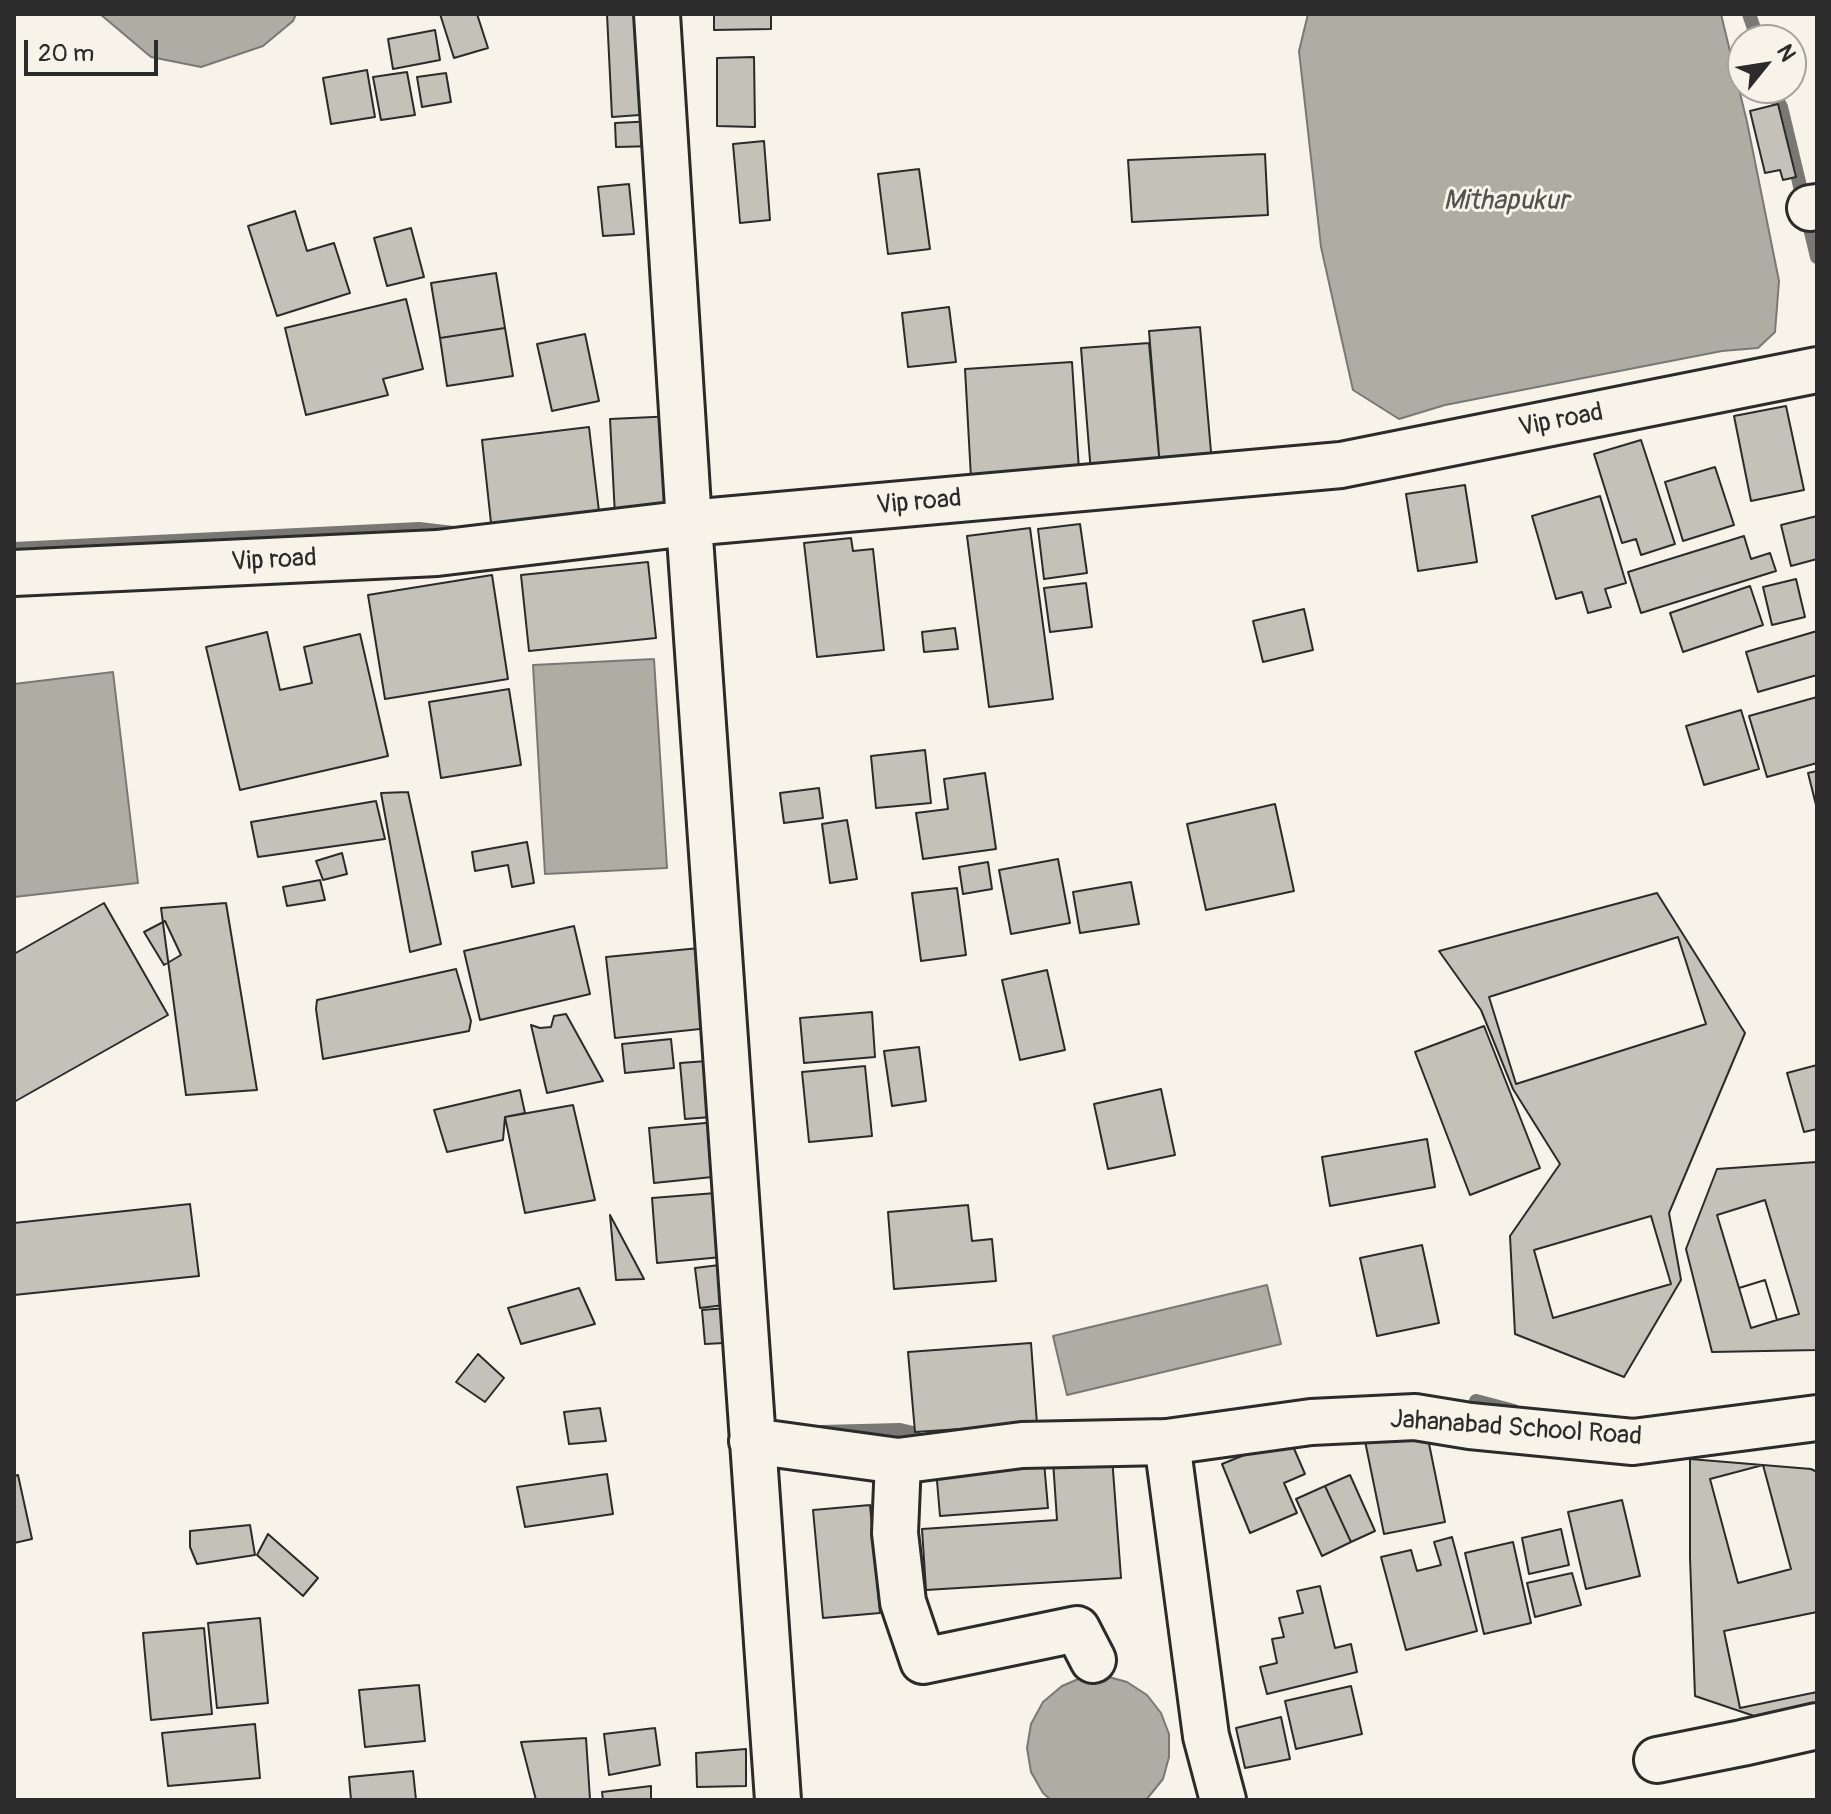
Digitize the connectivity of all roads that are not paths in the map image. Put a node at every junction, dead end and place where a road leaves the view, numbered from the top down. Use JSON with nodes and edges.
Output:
{"nodes":[{"id":1,"x":657,"y":14,"type":"edge"},
{"id":2,"x":1817,"y":370,"type":"edge"},
{"id":3,"x":689,"y":523,"type":"junction"},
{"id":4,"x":14,"y":573,"type":"edge"},
{"id":5,"x":1817,"y":1418,"type":"edge"},
{"id":6,"x":752,"y":1441,"type":"junction"},
{"id":7,"x":1167,"y":1442,"type":"junction"},
{"id":8,"x":898,"y":1461,"type":"junction"},
{"id":9,"x":1093,"y":1660,"type":"dead end"},
{"id":10,"x":1817,"y":1726,"type":"edge"},
{"id":11,"x":1657,"y":1760,"type":"dead end"},
{"id":12,"x":778,"y":1800,"type":"edge"},
{"id":13,"x":1223,"y":1800,"type":"edge"}],
"edges":[{"from":1,"to":3,"type":"street"},
{"from":2,"to":3,"type":"street","name":"Vip road"},
{"from":3,"to":4,"type":"street","name":"Vip road"},
{"from":3,"to":6,"type":"street"},
{"from":5,"to":7,"type":"street","name":"Jahanabad School Road"},
{"from":6,"to":8,"type":"street","name":"Jahanabad School Road"},
{"from":6,"to":12,"type":"street"},
{"from":7,"to":8,"type":"street","name":"Jahanabad School Road"},
{"from":7,"to":13,"type":"street"},
{"from":8,"to":9,"type":"street"},
{"from":10,"to":11,"type":"street"}]}
